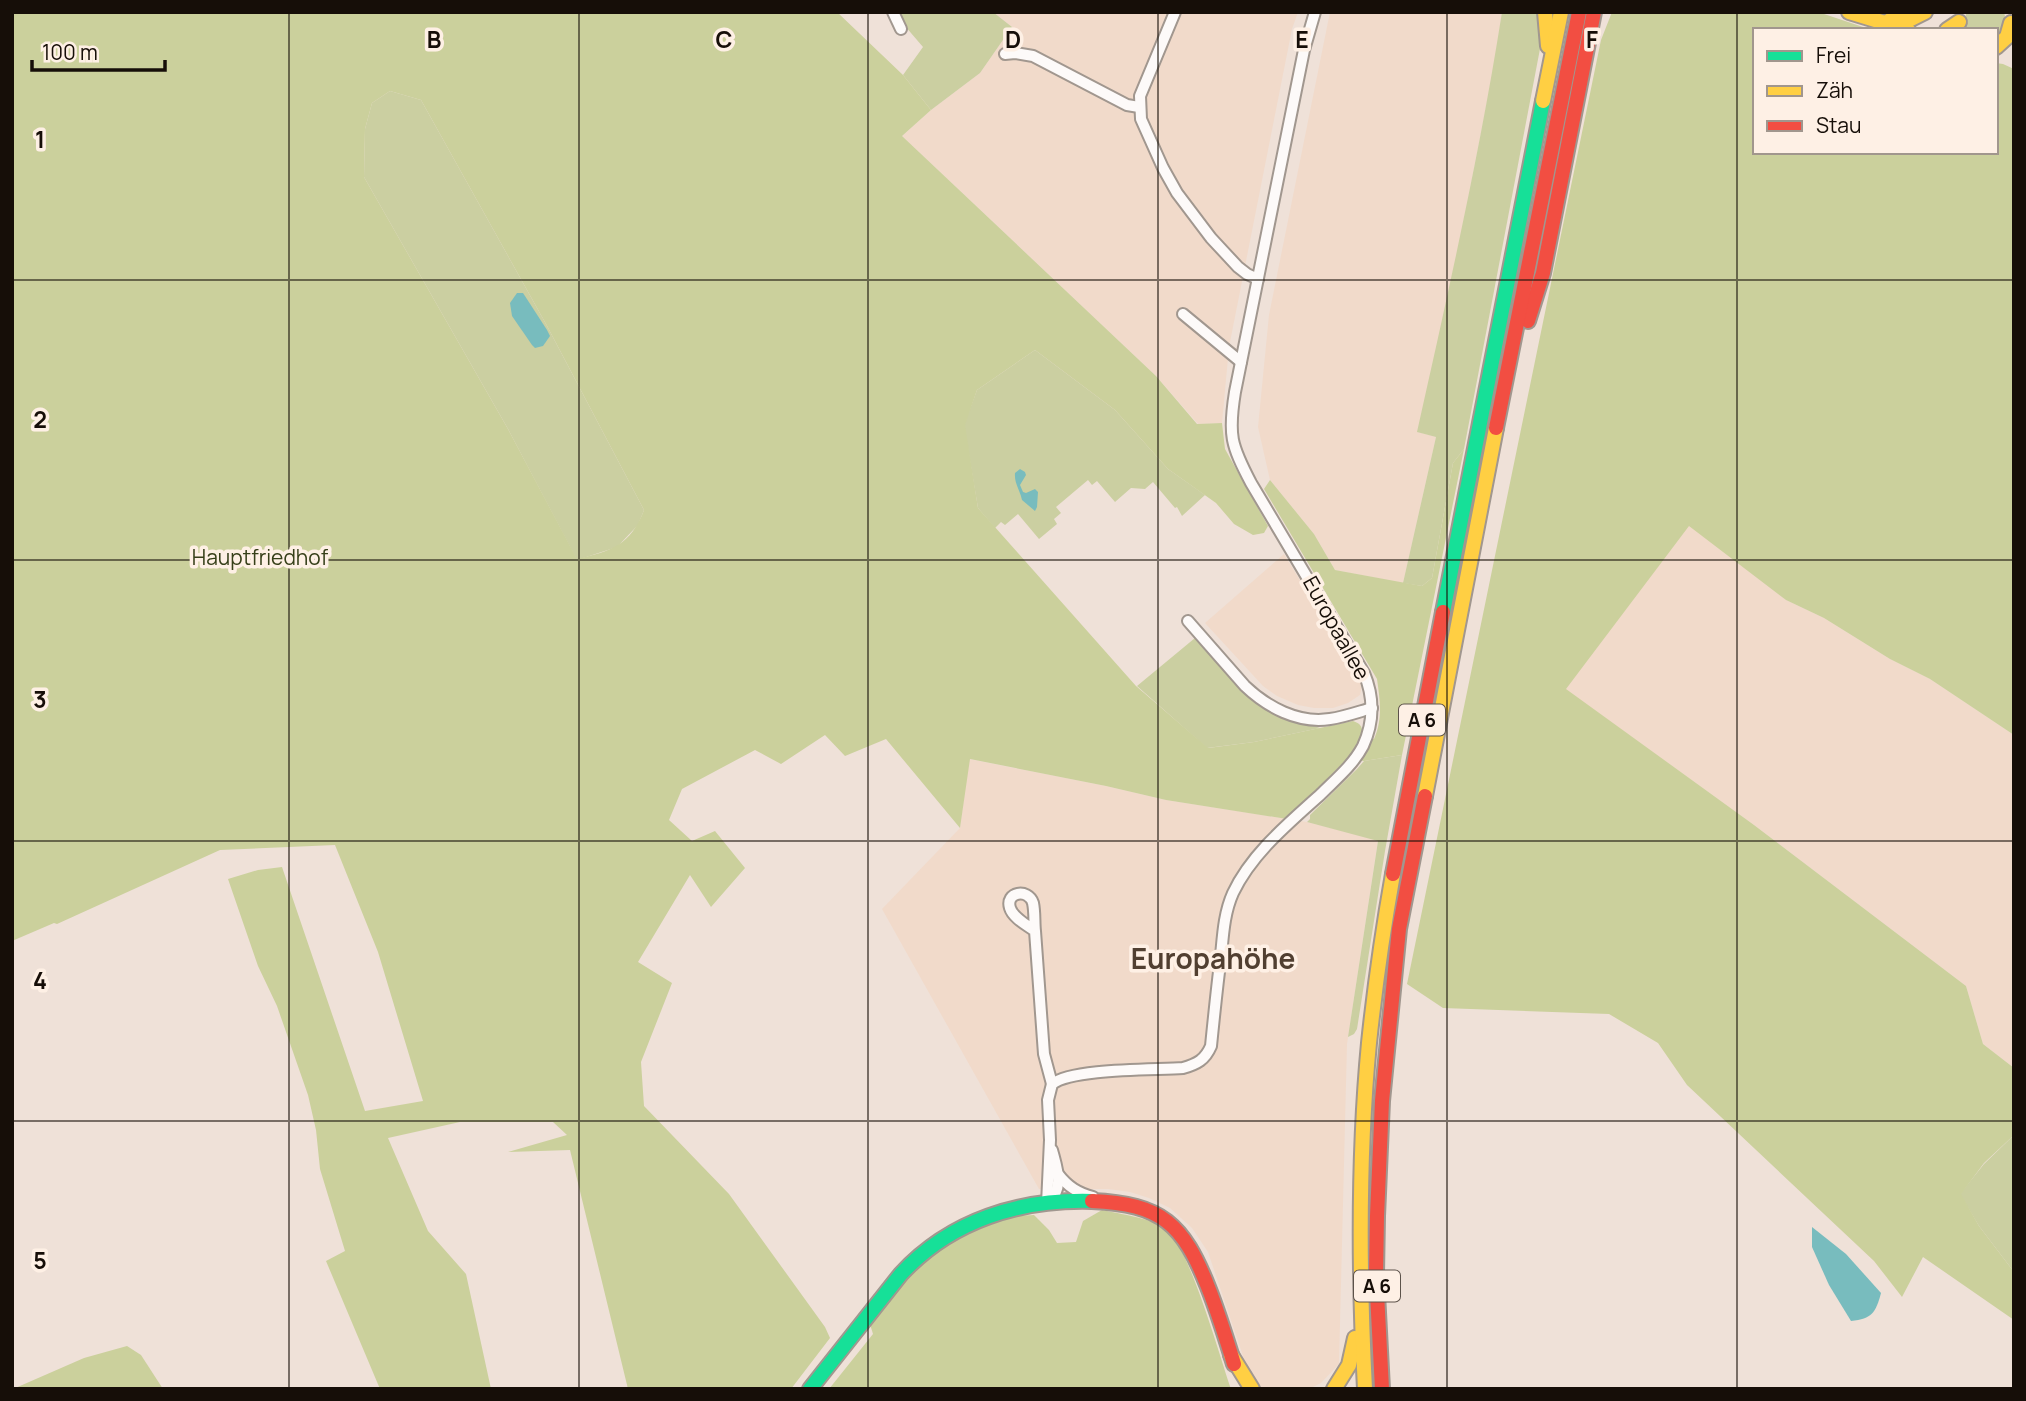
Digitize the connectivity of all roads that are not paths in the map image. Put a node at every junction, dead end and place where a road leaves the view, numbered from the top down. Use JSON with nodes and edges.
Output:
{"nodes":[{"id":1,"x":894,"y":12,"type":"edge"},
{"id":2,"x":1175,"y":12,"type":"edge"},
{"id":3,"x":1315,"y":12,"type":"edge"},
{"id":4,"x":1545,"y":12,"type":"edge"},
{"id":5,"x":1561,"y":12,"type":"edge"},
{"id":6,"x":1579,"y":12,"type":"edge"},
{"id":7,"x":1594,"y":12,"type":"edge"},
{"id":8,"x":1602,"y":12,"type":"edge"},
{"id":9,"x":1849,"y":12,"type":"edge"},
{"id":10,"x":1926,"y":12,"type":"edge"},
{"id":11,"x":1873,"y":20,"type":"junction"},
{"id":12,"x":2011,"y":21,"type":"edge"},
{"id":13,"x":1901,"y":28,"type":"edge"},
{"id":14,"x":901,"y":29,"type":"dead end"},
{"id":15,"x":1589,"y":41,"type":"junction"},
{"id":16,"x":2003,"y":46,"type":"edge"},
{"id":17,"x":1005,"y":54,"type":"dead end"},
{"id":18,"x":1548,"y":81,"type":"junction"},
{"id":19,"x":1139,"y":107,"type":"junction"},
{"id":20,"x":1258,"y":279,"type":"junction"},
{"id":21,"x":1182,"y":314,"type":"dead end"},
{"id":22,"x":1241,"y":362,"type":"junction"},
{"id":23,"x":1506,"y":374,"type":"junction"},
{"id":24,"x":1188,"y":621,"type":"dead end"},
{"id":25,"x":1372,"y":708,"type":"junction"},
{"id":26,"x":1035,"y":931,"type":"dead end"},
{"id":27,"x":1052,"y":1084,"type":"junction"},
{"id":28,"x":1050,"y":1140,"type":"junction"},
{"id":29,"x":1057,"y":1172,"type":"junction"},
{"id":30,"x":1108,"y":1202,"type":"junction"},
{"id":31,"x":1047,"y":1204,"type":"junction"},
{"id":32,"x":1360,"y":1306,"type":"junction"},
{"id":33,"x":1231,"y":1355,"type":"junction"},
{"id":34,"x":810,"y":1389,"type":"edge"},
{"id":35,"x":1241,"y":1389,"type":"edge"},
{"id":36,"x":1252,"y":1389,"type":"edge"},
{"id":37,"x":1334,"y":1389,"type":"edge"},
{"id":38,"x":1365,"y":1389,"type":"edge"},
{"id":39,"x":1382,"y":1389,"type":"edge"}],
"edges":[{"from":1,"to":14,"type":"street"},
{"from":2,"to":19,"type":"street"},
{"from":3,"to":20,"type":"street","name":"Europaallee"},
{"from":4,"to":18,"type":"main road","number":"A 6"},
{"from":5,"to":18,"type":"main road","number":"A 6"},
{"from":6,"to":23,"type":"main road","number":"A 6"},
{"from":7,"to":15,"type":"main road"},
{"from":8,"to":15,"type":"main road"},
{"from":9,"to":11,"type":"main road"},
{"from":10,"to":11,"type":"main road"},
{"from":11,"to":13,"type":"main road"},
{"from":12,"to":16,"type":"main road"},
{"from":15,"to":23,"type":"main road"},
{"from":17,"to":19,"type":"street"},
{"from":18,"to":32,"type":"main road","number":"A 6"},
{"from":19,"to":20,"type":"street"},
{"from":20,"to":22,"type":"street","name":"Europaallee"},
{"from":21,"to":22,"type":"street"},
{"from":22,"to":25,"type":"street","name":"Europaallee"},
{"from":23,"to":39,"type":"main road","number":"A 6"},
{"from":24,"to":25,"type":"street"},
{"from":25,"to":27,"type":"street","name":"Europaallee"},
{"from":26,"to":27,"type":"street"},
{"from":27,"to":28,"type":"street"},
{"from":28,"to":29,"type":"street"},
{"from":28,"to":31,"type":"street"},
{"from":29,"to":30,"type":"street"},
{"from":29,"to":31,"type":"street"},
{"from":30,"to":31,"type":"main road"},
{"from":30,"to":33,"type":"main road"},
{"from":31,"to":34,"type":"main road"},
{"from":32,"to":37,"type":"main road"},
{"from":32,"to":38,"type":"main road","number":"A 6"},
{"from":33,"to":35,"type":"main road"},
{"from":33,"to":36,"type":"main road"}]}
